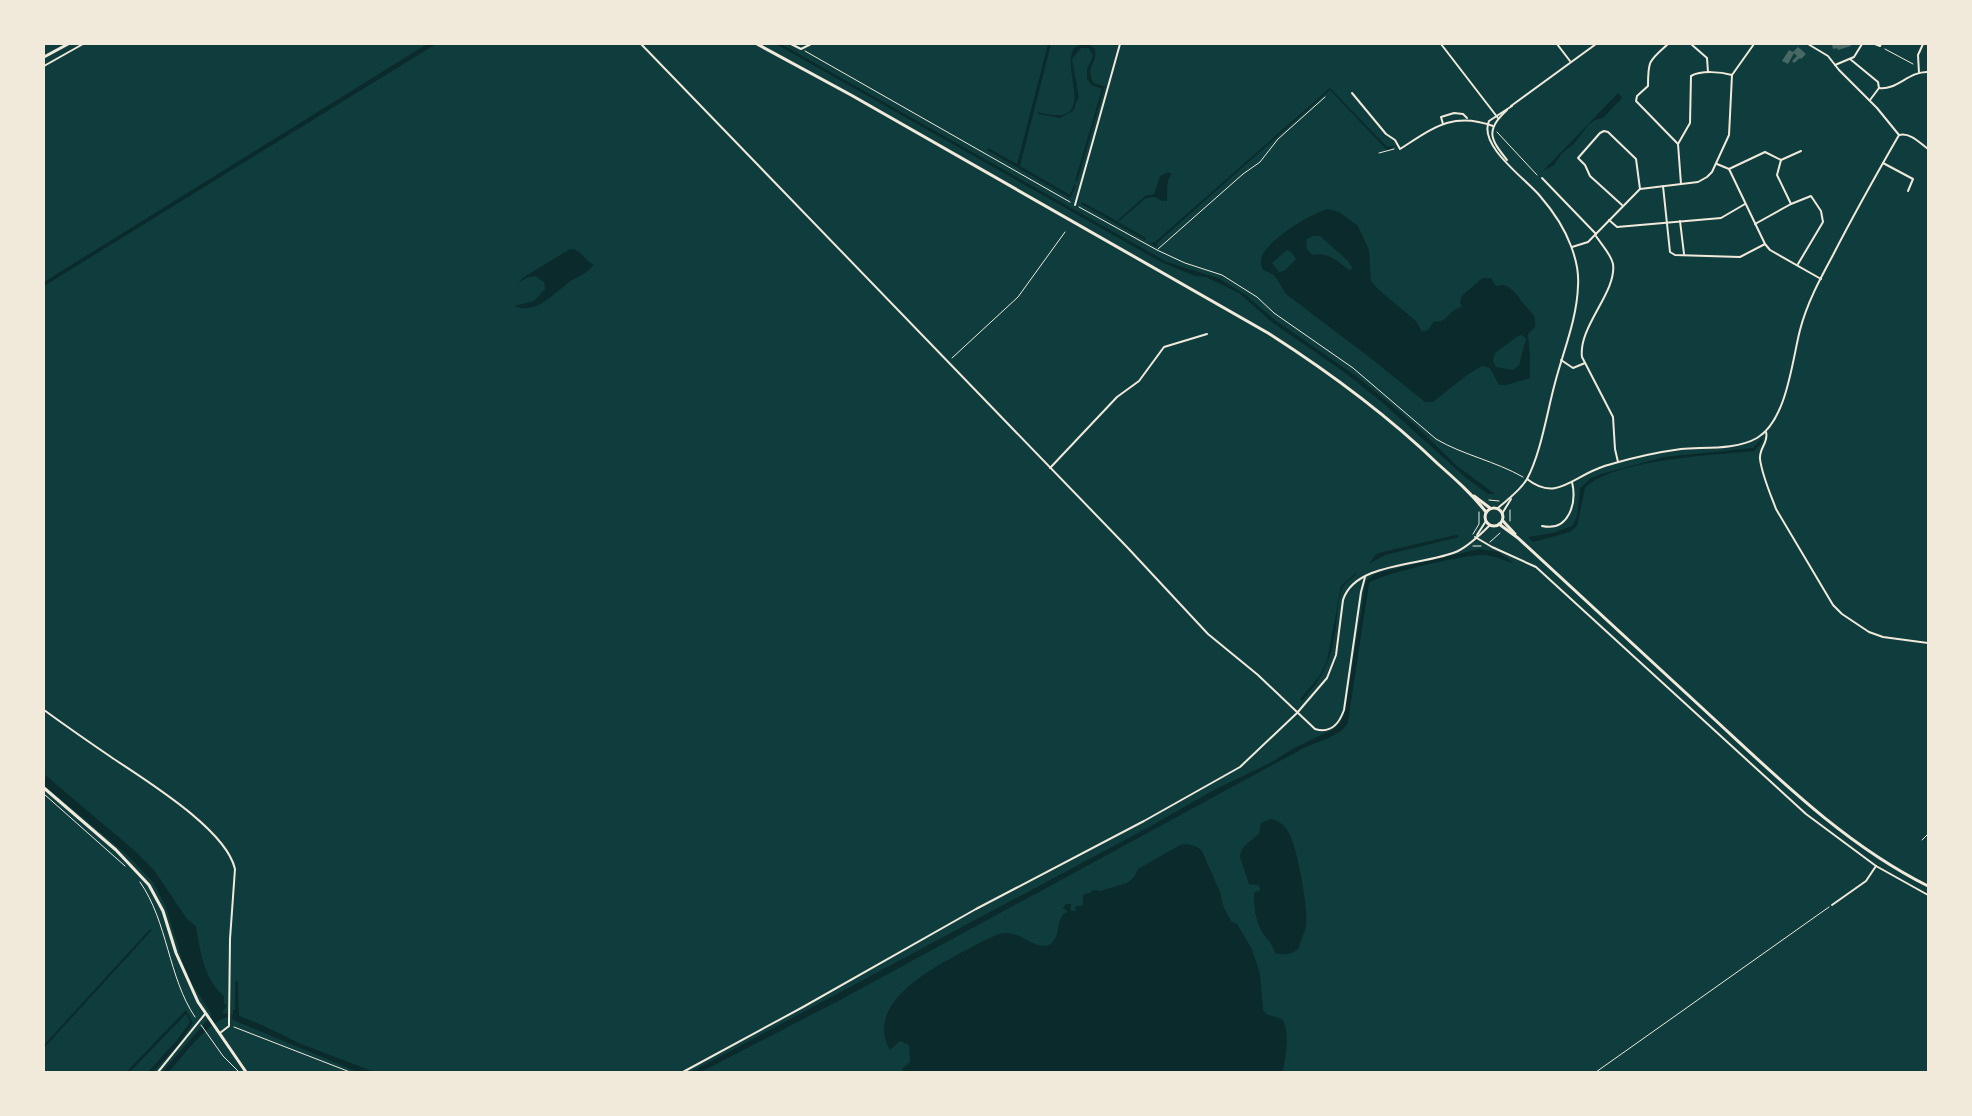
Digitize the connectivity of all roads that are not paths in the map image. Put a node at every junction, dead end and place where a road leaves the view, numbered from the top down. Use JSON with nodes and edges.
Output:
{"nodes":[{"id":1,"x":68,"y":44,"type":"edge"},
{"id":2,"x":83,"y":44,"type":"edge"},
{"id":3,"x":641,"y":44,"type":"edge"},
{"id":4,"x":757,"y":44,"type":"edge"},
{"id":5,"x":791,"y":44,"type":"edge"},
{"id":6,"x":811,"y":44,"type":"edge"},
{"id":7,"x":1120,"y":44,"type":"edge"},
{"id":8,"x":1441,"y":44,"type":"edge"},
{"id":9,"x":1557,"y":44,"type":"edge"},
{"id":10,"x":1596,"y":44,"type":"edge"},
{"id":11,"x":1668,"y":44,"type":"edge"},
{"id":12,"x":1691,"y":44,"type":"edge"},
{"id":13,"x":1754,"y":44,"type":"edge"},
{"id":14,"x":1808,"y":44,"type":"edge"},
{"id":15,"x":1862,"y":44,"type":"edge"},
{"id":16,"x":1875,"y":44,"type":"edge"},
{"id":17,"x":1923,"y":44,"type":"edge"},
{"id":18,"x":1880,"y":45,"type":"edge"},
{"id":19,"x":44,"y":57,"type":"edge"},
{"id":20,"x":1850,"y":59,"type":"junction"},
{"id":21,"x":1570,"y":62,"type":"junction"},
{"id":22,"x":1835,"y":65,"type":"junction"},
{"id":23,"x":44,"y":66,"type":"edge"},
{"id":24,"x":1708,"y":72,"type":"junction"},
{"id":25,"x":1929,"y":72,"type":"edge"},
{"id":26,"x":1919,"y":73,"type":"junction"},
{"id":27,"x":1732,"y":75,"type":"junction"},
{"id":28,"x":1879,"y":88,"type":"junction"},
{"id":29,"x":1352,"y":93,"type":"dead end"},
{"id":30,"x":1869,"y":100,"type":"junction"},
{"id":31,"x":1496,"y":117,"type":"junction"},
{"id":32,"x":1467,"y":120,"type":"junction"},
{"id":33,"x":1443,"y":124,"type":"junction"},
{"id":34,"x":1487,"y":124,"type":"junction"},
{"id":35,"x":1493,"y":126,"type":"junction"},
{"id":36,"x":1899,"y":135,"type":"junction"},
{"id":37,"x":1678,"y":144,"type":"junction"},
{"id":38,"x":1929,"y":149,"type":"edge"},
{"id":39,"x":1802,"y":151,"type":"dead end"},
{"id":40,"x":1780,"y":160,"type":"junction"},
{"id":41,"x":1883,"y":163,"type":"junction"},
{"id":42,"x":1716,"y":164,"type":"junction"},
{"id":43,"x":1514,"y":169,"type":"junction"},
{"id":44,"x":1729,"y":169,"type":"junction"},
{"id":45,"x":1541,"y":177,"type":"road end"},
{"id":46,"x":1682,"y":184,"type":"junction"},
{"id":47,"x":1663,"y":186,"type":"junction"},
{"id":48,"x":1640,"y":189,"type":"junction"},
{"id":49,"x":1908,"y":191,"type":"dead end"},
{"id":50,"x":1745,"y":204,"type":"junction"},
{"id":51,"x":1791,"y":204,"type":"junction"},
{"id":52,"x":1075,"y":205,"type":"road end"},
{"id":53,"x":1622,"y":206,"type":"junction"},
{"id":54,"x":1609,"y":220,"type":"junction"},
{"id":55,"x":1680,"y":221,"type":"junction"},
{"id":56,"x":1666,"y":222,"type":"junction"},
{"id":57,"x":1755,"y":224,"type":"junction"},
{"id":58,"x":1596,"y":234,"type":"junction"},
{"id":59,"x":1764,"y":244,"type":"junction"},
{"id":60,"x":1572,"y":248,"type":"junction"},
{"id":61,"x":1684,"y":255,"type":"junction"},
{"id":62,"x":1797,"y":265,"type":"junction"},
{"id":63,"x":1821,"y":279,"type":"junction"},
{"id":64,"x":1208,"y":334,"type":"dead end"},
{"id":65,"x":1562,"y":360,"type":"junction"},
{"id":66,"x":1585,"y":363,"type":"junction"},
{"id":67,"x":1766,"y":432,"type":"junction"},
{"id":68,"x":1618,"y":462,"type":"junction"},
{"id":69,"x":1050,"y":468,"type":"junction"},
{"id":70,"x":1527,"y":479,"type":"junction"},
{"id":71,"x":1572,"y":482,"type":"junction"},
{"id":72,"x":1513,"y":496,"type":"junction"},
{"id":73,"x":1483,"y":505,"type":"junction"},
{"id":74,"x":1491,"y":508,"type":"junction"},
{"id":75,"x":1498,"y":508,"type":"junction"},
{"id":76,"x":1486,"y":512,"type":"junction"},
{"id":77,"x":1503,"y":512,"type":"junction"},
{"id":78,"x":1486,"y":521,"type":"junction"},
{"id":79,"x":1503,"y":521,"type":"junction"},
{"id":80,"x":1490,"y":525,"type":"junction"},
{"id":81,"x":1499,"y":525,"type":"junction"},
{"id":82,"x":1542,"y":526,"type":"dead end"},
{"id":83,"x":1506,"y":527,"type":"junction"},
{"id":84,"x":1475,"y":537,"type":"junction"},
{"id":85,"x":1365,"y":575,"type":"junction"},
{"id":86,"x":1929,"y":643,"type":"edge"},
{"id":87,"x":44,"y":710,"type":"edge"},
{"id":88,"x":1297,"y":713,"type":"junction"},
{"id":89,"x":44,"y":788,"type":"edge"},
{"id":90,"x":1876,"y":866,"type":"junction"},
{"id":91,"x":1929,"y":886,"type":"edge"},
{"id":92,"x":1929,"y":895,"type":"edge"},
{"id":93,"x":1832,"y":904,"type":"road end"},
{"id":94,"x":206,"y":1016,"type":"junction"},
{"id":95,"x":219,"y":1033,"type":"junction"},
{"id":96,"x":158,"y":1072,"type":"edge"},
{"id":97,"x":246,"y":1072,"type":"edge"},
{"id":98,"x":683,"y":1072,"type":"edge"}],
"edges":[{"from":1,"to":19,"type":"main road"},
{"from":2,"to":23,"type":"street"},
{"from":3,"to":69,"type":"street"},
{"from":4,"to":73,"type":"main road"},
{"from":5,"to":6,"type":"street"},
{"from":7,"to":52,"type":"street"},
{"from":8,"to":31,"type":"street"},
{"from":9,"to":21,"type":"street"},
{"from":10,"to":21,"type":"street"},
{"from":11,"to":37,"type":"street"},
{"from":12,"to":24,"type":"street"},
{"from":13,"to":27,"type":"street"},
{"from":14,"to":22,"type":"street"},
{"from":15,"to":20,"type":"street"},
{"from":16,"to":18,"type":"street"},
{"from":17,"to":26,"type":"street"},
{"from":20,"to":22,"type":"street"},
{"from":20,"to":28,"type":"street"},
{"from":21,"to":31,"type":"street"},
{"from":22,"to":30,"type":"street"},
{"from":24,"to":27,"type":"street"},
{"from":24,"to":37,"type":"street"},
{"from":25,"to":26,"type":"street"},
{"from":26,"to":28,"type":"street"},
{"from":27,"to":42,"type":"street"},
{"from":28,"to":30,"type":"street"},
{"from":29,"to":33,"type":"street"},
{"from":30,"to":36,"type":"street"},
{"from":31,"to":34,"type":"street"},
{"from":31,"to":35,"type":"street"},
{"from":32,"to":33,"type":"street"},
{"from":32,"to":33,"type":"street"},
{"from":32,"to":34,"type":"street"},
{"from":34,"to":35,"type":"street"},
{"from":34,"to":43,"type":"street"},
{"from":35,"to":43,"type":"street"},
{"from":36,"to":38,"type":"street"},
{"from":36,"to":41,"type":"street"},
{"from":37,"to":46,"type":"street"},
{"from":39,"to":40,"type":"street"},
{"from":40,"to":44,"type":"street"},
{"from":40,"to":51,"type":"street"},
{"from":41,"to":49,"type":"street"},
{"from":41,"to":63,"type":"street"},
{"from":42,"to":44,"type":"street"},
{"from":42,"to":46,"type":"street"},
{"from":43,"to":60,"type":"street"},
{"from":44,"to":50,"type":"street"},
{"from":45,"to":58,"type":"street"},
{"from":46,"to":47,"type":"street"},
{"from":47,"to":48,"type":"street"},
{"from":47,"to":56,"type":"street"},
{"from":48,"to":53,"type":"street"},
{"from":48,"to":53,"type":"street"},
{"from":50,"to":55,"type":"street"},
{"from":50,"to":57,"type":"street"},
{"from":51,"to":57,"type":"street"},
{"from":51,"to":62,"type":"street"},
{"from":53,"to":54,"type":"street"},
{"from":54,"to":56,"type":"street"},
{"from":54,"to":58,"type":"street"},
{"from":55,"to":56,"type":"street"},
{"from":55,"to":61,"type":"street"},
{"from":56,"to":61,"type":"street"},
{"from":57,"to":59,"type":"street"},
{"from":58,"to":60,"type":"street"},
{"from":58,"to":66,"type":"street"},
{"from":59,"to":61,"type":"street"},
{"from":59,"to":62,"type":"street"},
{"from":60,"to":65,"type":"street"},
{"from":62,"to":63,"type":"street"},
{"from":63,"to":67,"type":"street"},
{"from":64,"to":69,"type":"street"},
{"from":65,"to":66,"type":"street"},
{"from":65,"to":70,"type":"street"},
{"from":66,"to":68,"type":"street"},
{"from":67,"to":68,"type":"street"},
{"from":67,"to":86,"type":"street"},
{"from":68,"to":71,"type":"street"},
{"from":69,"to":88,"type":"street"},
{"from":70,"to":71,"type":"street"},
{"from":70,"to":72,"type":"street"},
{"from":71,"to":82,"type":"street"},
{"from":72,"to":75,"type":"street"},
{"from":72,"to":77,"type":"street"},
{"from":73,"to":74,"type":"main road"},
{"from":73,"to":76,"type":"main road"},
{"from":74,"to":75,"type":"main road"},
{"from":74,"to":76,"type":"main road"},
{"from":75,"to":77,"type":"main road"},
{"from":76,"to":78,"type":"main road"},
{"from":77,"to":79,"type":"main road"},
{"from":78,"to":80,"type":"main road"},
{"from":78,"to":84,"type":"street"},
{"from":79,"to":81,"type":"main road"},
{"from":79,"to":83,"type":"main road"},
{"from":80,"to":81,"type":"main road"},
{"from":80,"to":84,"type":"street"},
{"from":81,"to":83,"type":"main road"},
{"from":83,"to":91,"type":"main road"},
{"from":84,"to":85,"type":"street"},
{"from":84,"to":90,"type":"street"},
{"from":85,"to":88,"type":"street"},
{"from":85,"to":88,"type":"street"},
{"from":87,"to":95,"type":"street"},
{"from":88,"to":98,"type":"street"},
{"from":89,"to":94,"type":"main road"},
{"from":90,"to":92,"type":"street"},
{"from":90,"to":93,"type":"street"},
{"from":94,"to":95,"type":"main road"},
{"from":94,"to":96,"type":"street"},
{"from":95,"to":97,"type":"main road"}]}
